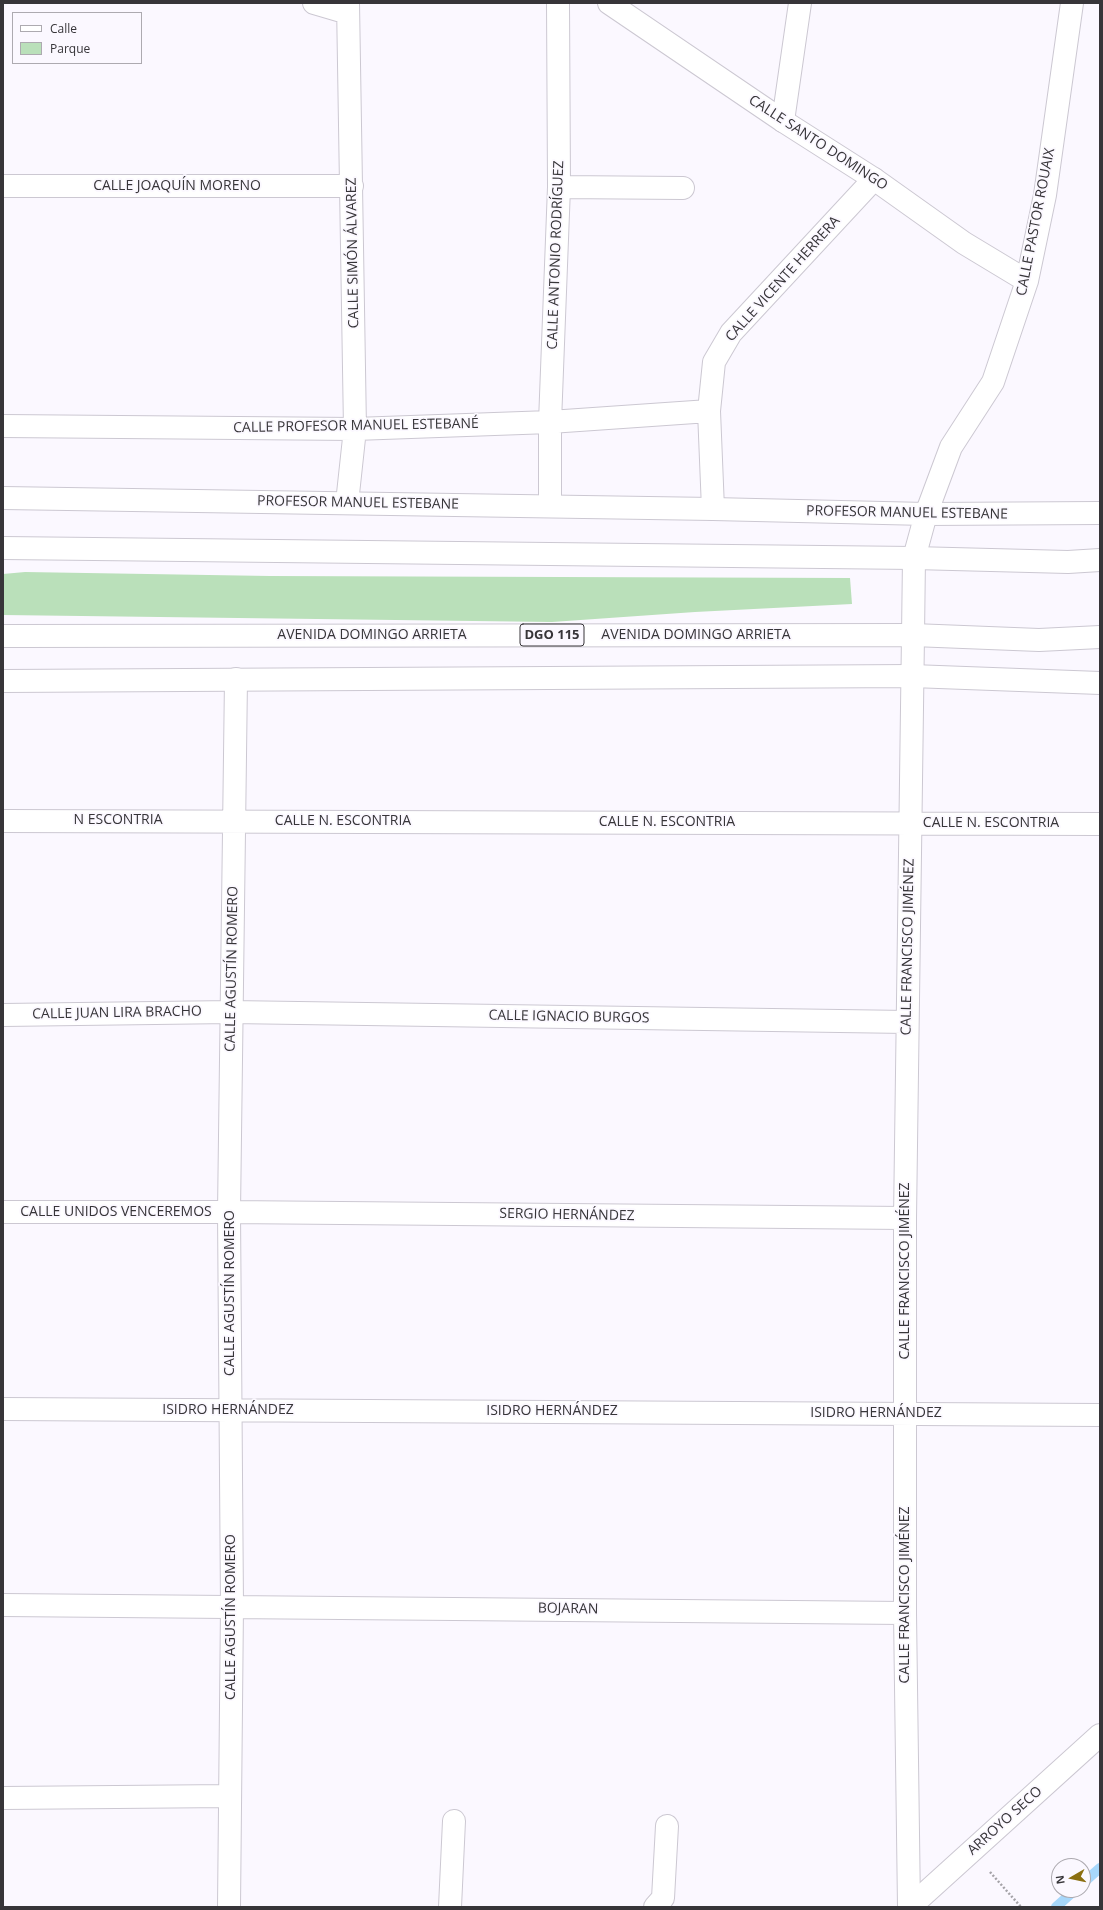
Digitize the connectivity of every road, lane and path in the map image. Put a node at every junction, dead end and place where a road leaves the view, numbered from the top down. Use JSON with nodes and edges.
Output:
{"nodes":[{"id":1,"x":314,"y":3,"type":"edge"},
{"id":2,"x":558,"y":3,"type":"edge"},
{"id":3,"x":610,"y":3,"type":"edge"},
{"id":4,"x":800,"y":3,"type":"edge"},
{"id":5,"x":1072,"y":3,"type":"edge"},
{"id":6,"x":348,"y":8,"type":"edge"},
{"id":7,"x":783,"y":121,"type":"junction"},
{"id":8,"x":874,"y":179,"type":"junction"},
{"id":9,"x":3,"y":186,"type":"edge"},
{"id":10,"x":352,"y":186,"type":"junction"},
{"id":11,"x":559,"y":187,"type":"junction"},
{"id":12,"x":683,"y":188,"type":"dead end"},
{"id":13,"x":1027,"y":281,"type":"junction"},
{"id":14,"x":709,"y":412,"type":"junction"},
{"id":15,"x":550,"y":422,"type":"junction"},
{"id":16,"x":3,"y":426,"type":"edge"},
{"id":17,"x":355,"y":429,"type":"junction"},
{"id":18,"x":3,"y":498,"type":"edge"},
{"id":19,"x":347,"y":503,"type":"junction"},
{"id":20,"x":550,"y":506,"type":"junction"},
{"id":21,"x":713,"y":509,"type":"junction"},
{"id":22,"x":1100,"y":513,"type":"edge"},
{"id":23,"x":926,"y":514,"type":"junction"},
{"id":24,"x":3,"y":548,"type":"edge"},
{"id":25,"x":914,"y":558,"type":"junction"},
{"id":26,"x":1100,"y":560,"type":"edge"},
{"id":27,"x":913,"y":635,"type":"junction"},
{"id":28,"x":3,"y":636,"type":"edge"},
{"id":29,"x":1100,"y":637,"type":"edge"},
{"id":30,"x":912,"y":676,"type":"junction"},
{"id":31,"x":236,"y":679,"type":"junction"},
{"id":32,"x":3,"y":681,"type":"edge"},
{"id":33,"x":1100,"y":683,"type":"edge"},
{"id":34,"x":3,"y":820,"type":"edge"},
{"id":35,"x":234,"y":820,"type":"junction"},
{"id":36,"x":910,"y":823,"type":"junction"},
{"id":37,"x":1100,"y":824,"type":"edge"},
{"id":38,"x":231,"y":1012,"type":"junction"},
{"id":39,"x":3,"y":1015,"type":"edge"},
{"id":40,"x":907,"y":1022,"type":"junction"},
{"id":41,"x":3,"y":1212,"type":"edge"},
{"id":42,"x":229,"y":1212,"type":"junction"},
{"id":43,"x":905,"y":1218,"type":"junction"},
{"id":44,"x":3,"y":1409,"type":"edge"},
{"id":45,"x":231,"y":1410,"type":"junction"},
{"id":46,"x":905,"y":1413,"type":"junction"},
{"id":47,"x":1100,"y":1415,"type":"edge"},
{"id":48,"x":3,"y":1605,"type":"edge"},
{"id":49,"x":232,"y":1606,"type":"junction"},
{"id":50,"x":905,"y":1613,"type":"junction"},
{"id":51,"x":1100,"y":1735,"type":"edge"},
{"id":52,"x":229,"y":1796,"type":"junction"},
{"id":53,"x":3,"y":1798,"type":"edge"},
{"id":54,"x":454,"y":1821,"type":"dead end"},
{"id":55,"x":667,"y":1826,"type":"dead end"},
{"id":56,"x":972,"y":1852,"type":"junction"},
{"id":57,"x":229,"y":1907,"type":"edge"},
{"id":58,"x":450,"y":1907,"type":"edge"},
{"id":59,"x":655,"y":1907,"type":"edge"},
{"id":60,"x":909,"y":1907,"type":"edge"},
{"id":61,"x":1022,"y":1907,"type":"edge"}],
"edges":[{"from":1,"to":6,"type":"street"},
{"from":2,"to":11,"type":"street","name":"CALLE ANTONIO RODRÍGUEZ"},
{"from":3,"to":7,"type":"street","name":"CALLE SANTO DOMINGO"},
{"from":4,"to":7,"type":"street"},
{"from":5,"to":13,"type":"street","name":"CALLE PASTOR ROUAIX"},
{"from":6,"to":10,"type":"street","name":"CALLE SIMÓN ÁLVAREZ"},
{"from":7,"to":8,"type":"street","name":"CALLE SANTO DOMINGO"},
{"from":8,"to":13,"type":"street","name":"CALLE SANTO DOMINGO"},
{"from":8,"to":14,"type":"street","name":"CALLE VICENTE HERRERA"},
{"from":9,"to":10,"type":"street","name":"CALLE JOAQUÍN MORENO"},
{"from":10,"to":17,"type":"street","name":"CALLE SIMÓN ÁLVAREZ"},
{"from":11,"to":12,"type":"street"},
{"from":11,"to":15,"type":"street","name":"CALLE ANTONIO RODRÍGUEZ"},
{"from":13,"to":23,"type":"street","name":"CALLE PASTOR ROUAIX"},
{"from":14,"to":15,"type":"street","name":"CALLE PROFESOR MANUEL ESTEBANÉ"},
{"from":14,"to":21,"type":"street"},
{"from":15,"to":17,"type":"street","name":"CALLE PROFESOR MANUEL ESTEBANÉ"},
{"from":15,"to":20,"type":"street","name":"CALLE ANTONIO RODRÍGUEZ"},
{"from":16,"to":17,"type":"street","name":"CALLE PROFESOR MANUEL ESTEBANÉ"},
{"from":17,"to":19,"type":"street","name":"CALLE SIMÓN ÁLVAREZ"},
{"from":18,"to":19,"type":"street","name":"PROFESOR MANUEL ESTEBANE"},
{"from":19,"to":20,"type":"street","name":"PROFESOR MANUEL ESTEBANE"},
{"from":20,"to":21,"type":"street","name":"PROFESOR MANUEL ESTEBANE"},
{"from":21,"to":23,"type":"street","name":"PROFESOR MANUEL ESTEBANE"},
{"from":22,"to":23,"type":"street","name":"PROFESOR MANUEL ESTEBANE"},
{"from":23,"to":25,"type":"street","name":"CALLE PASTOR ROUAIX"},
{"from":24,"to":25,"type":"street"},
{"from":25,"to":26,"type":"street"},
{"from":25,"to":27,"type":"street","name":"CALLE PASTOR ROUAIX"},
{"from":27,"to":28,"type":"street","name":"AVENIDA DOMINGO ARRIETA","number":"DGO 115"},
{"from":27,"to":29,"type":"street","name":"AVENIDA DOMINGO ARRIETA","number":"DGO 115"},
{"from":27,"to":30,"type":"street","name":"CALLE FRANCISCO JIMÉNEZ"},
{"from":30,"to":31,"type":"street"},
{"from":30,"to":33,"type":"street"},
{"from":30,"to":36,"type":"street","name":"CALLE FRANCISCO JIMÉNEZ"},
{"from":31,"to":32,"type":"street"},
{"from":31,"to":35,"type":"street","name":"CALLE AGUSTÍN ROMERO"},
{"from":34,"to":35,"type":"street","name":"N ESCONTRIA"},
{"from":35,"to":36,"type":"street","name":"CALLE N. ESCONTRIA"},
{"from":35,"to":38,"type":"street","name":"CALLE AGUSTÍN ROMERO"},
{"from":36,"to":37,"type":"street","name":"CALLE N. ESCONTRIA"},
{"from":36,"to":40,"type":"street","name":"CALLE FRANCISCO JIMÉNEZ"},
{"from":38,"to":39,"type":"street","name":"CALLE JUAN LIRA BRACHO"},
{"from":38,"to":40,"type":"street","name":"CALLE IGNACIO BURGOS"},
{"from":38,"to":42,"type":"street","name":"CALLE AGUSTÍN ROMERO"},
{"from":40,"to":43,"type":"street","name":"CALLE FRANCISCO JIMÉNEZ"},
{"from":41,"to":42,"type":"street","name":"CALLE UNIDOS VENCEREMOS"},
{"from":42,"to":43,"type":"street","name":"SERGIO HERNÁNDEZ"},
{"from":42,"to":45,"type":"street","name":"CALLE AGUSTÍN ROMERO"},
{"from":43,"to":46,"type":"street","name":"CALLE FRANCISCO JIMÉNEZ"},
{"from":44,"to":45,"type":"street","name":"ISIDRO HERNÁNDEZ"},
{"from":45,"to":46,"type":"street","name":"ISIDRO HERNÁNDEZ"},
{"from":45,"to":49,"type":"street","name":"CALLE AGUSTÍN ROMERO"},
{"from":46,"to":47,"type":"street","name":"ISIDRO HERNÁNDEZ"},
{"from":46,"to":50,"type":"street","name":"CALLE FRANCISCO JIMÉNEZ"},
{"from":48,"to":49,"type":"street","name":"BOJARAN"},
{"from":49,"to":50,"type":"street","name":"BOJARAN"},
{"from":49,"to":52,"type":"street","name":"CALLE AGUSTÍN ROMERO"},
{"from":50,"to":60,"type":"street","name":"CALLE FRANCISCO JIMÉNEZ"},
{"from":51,"to":56,"type":"street","name":"ARROYO SECO"},
{"from":52,"to":53,"type":"street"},
{"from":52,"to":57,"type":"street","name":"CALLE AGUSTÍN ROMERO"},
{"from":54,"to":58,"type":"street"},
{"from":55,"to":59,"type":"street"},
{"from":56,"to":60,"type":"street","name":"ARROYO SECO"},
{"from":56,"to":61,"type":"path"}]}
